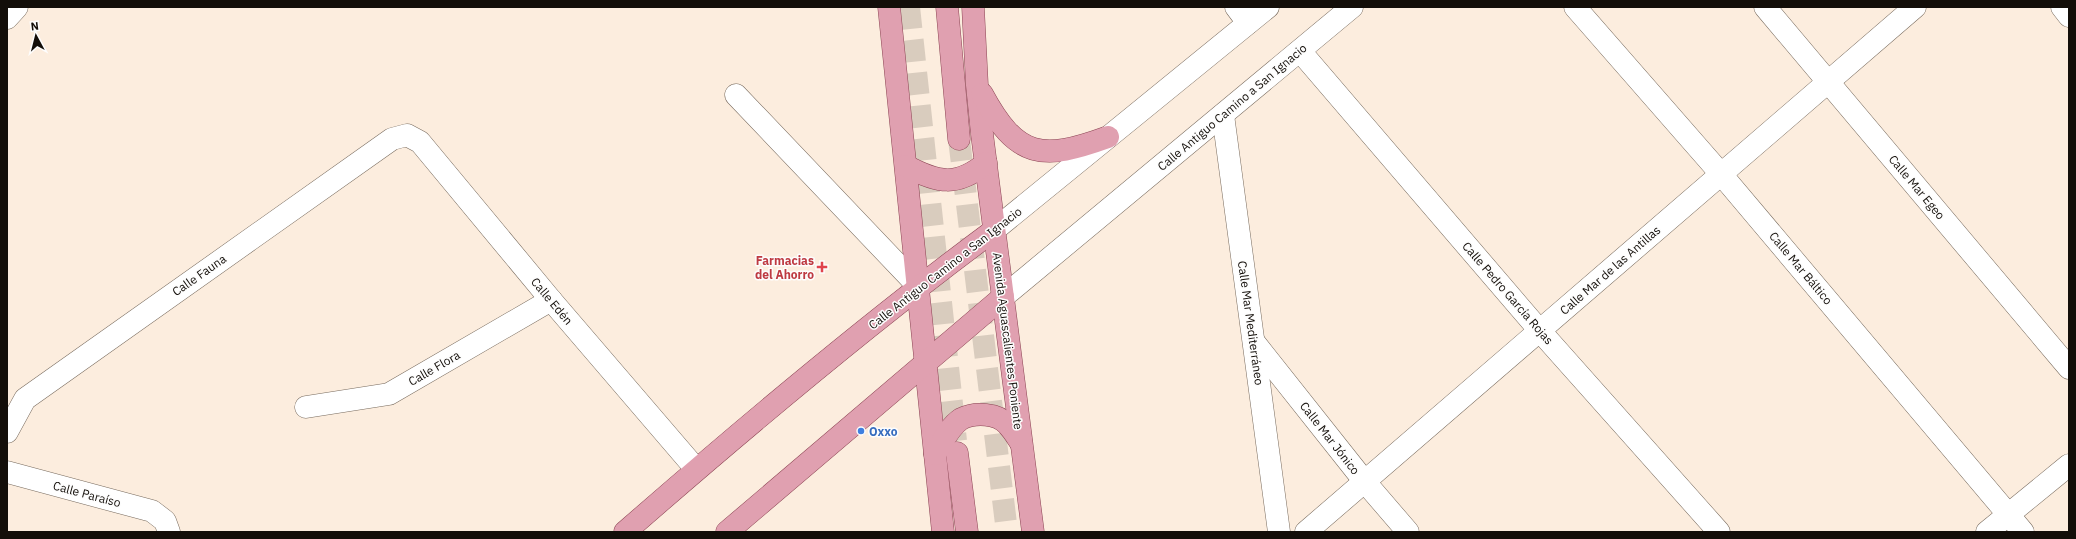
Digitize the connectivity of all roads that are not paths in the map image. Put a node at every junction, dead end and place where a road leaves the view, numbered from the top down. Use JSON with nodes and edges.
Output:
{"nodes":[{"id":1,"x":889,"y":7,"type":"edge"},
{"id":2,"x":947,"y":7,"type":"edge"},
{"id":3,"x":973,"y":7,"type":"edge"},
{"id":4,"x":1268,"y":7,"type":"edge"},
{"id":5,"x":1352,"y":7,"type":"edge"},
{"id":6,"x":1575,"y":7,"type":"edge"},
{"id":7,"x":1765,"y":7,"type":"edge"},
{"id":8,"x":1915,"y":7,"type":"edge"},
{"id":9,"x":2062,"y":7,"type":"edge"},
{"id":10,"x":1242,"y":15,"type":"edge"},
{"id":11,"x":2069,"y":16,"type":"edge"},
{"id":12,"x":1300,"y":51,"type":"junction"},
{"id":13,"x":1829,"y":81,"type":"junction"},
{"id":14,"x":977,"y":85,"type":"junction"},
{"id":15,"x":736,"y":95,"type":"dead end"},
{"id":16,"x":1222,"y":115,"type":"junction"},
{"id":17,"x":408,"y":135,"type":"joint"},
{"id":18,"x":1108,"y":137,"type":"junction"},
{"id":19,"x":959,"y":139,"type":"tunnel mouth"},
{"id":20,"x":986,"y":163,"type":"junction"},
{"id":21,"x":906,"y":166,"type":"junction"},
{"id":22,"x":1722,"y":174,"type":"junction"},
{"id":23,"x":994,"y":231,"type":"junction"},
{"id":24,"x":918,"y":286,"type":"junction"},
{"id":25,"x":1003,"y":297,"type":"junction"},
{"id":26,"x":551,"y":300,"type":"junction"},
{"id":27,"x":1540,"y":331,"type":"junction"},
{"id":28,"x":1254,"y":342,"type":"junction"},
{"id":29,"x":926,"y":362,"type":"junction"},
{"id":30,"x":2069,"y":368,"type":"edge"},
{"id":31,"x":306,"y":406,"type":"dead end"},
{"id":32,"x":7,"y":432,"type":"edge"},
{"id":33,"x":1021,"y":443,"type":"junction"},
{"id":34,"x":957,"y":453,"type":"tunnel mouth"},
{"id":35,"x":935,"y":454,"type":"junction"},
{"id":36,"x":2069,"y":465,"type":"edge"},
{"id":37,"x":696,"y":470,"type":"junction"},
{"id":38,"x":7,"y":472,"type":"edge"},
{"id":39,"x":1365,"y":482,"type":"junction"},
{"id":40,"x":2009,"y":514,"type":"junction"},
{"id":41,"x":167,"y":526,"type":"edge"},
{"id":42,"x":625,"y":532,"type":"edge"},
{"id":43,"x":727,"y":532,"type":"edge"},
{"id":44,"x":943,"y":532,"type":"edge"},
{"id":45,"x":967,"y":532,"type":"edge"},
{"id":46,"x":1033,"y":532,"type":"edge"},
{"id":47,"x":1279,"y":532,"type":"edge"},
{"id":48,"x":1306,"y":532,"type":"edge"},
{"id":49,"x":1408,"y":532,"type":"edge"},
{"id":50,"x":1719,"y":532,"type":"edge"},
{"id":51,"x":1987,"y":532,"type":"edge"},
{"id":52,"x":2024,"y":532,"type":"edge"}],
"edges":[{"from":1,"to":21,"type":"main road"},
{"from":2,"to":19,"type":"main road"},
{"from":3,"to":14,"type":"main road","name":"Avenida Aguascalientes Poniente"},
{"from":4,"to":10,"type":"street","name":"Calle Antiguo Camino a San Ignacio"},
{"from":5,"to":12,"type":"street","name":"Calle Antiguo Camino a San Ignacio"},
{"from":6,"to":22,"type":"street","name":"Calle Mar Báltico"},
{"from":7,"to":13,"type":"street","name":"Calle Mar Egeo"},
{"from":8,"to":13,"type":"street","name":"Calle Mar de las Antillas"},
{"from":9,"to":11,"type":"street"},
{"from":10,"to":18,"type":"street","name":"Calle Antiguo Camino a San Ignacio"},
{"from":12,"to":16,"type":"street","name":"Calle Antiguo Camino a San Ignacio"},
{"from":12,"to":27,"type":"street","name":"Calle Pedro García Rojas"},
{"from":13,"to":22,"type":"street","name":"Calle Mar de las Antillas"},
{"from":13,"to":30,"type":"street","name":"Calle Mar Egeo"},
{"from":14,"to":18,"type":"main road"},
{"from":14,"to":20,"type":"main road","name":"Avenida Aguascalientes Poniente"},
{"from":15,"to":24,"type":"street"},
{"from":16,"to":25,"type":"street","name":"Calle Antiguo Camino a San Ignacio"},
{"from":16,"to":28,"type":"street","name":"Calle Mar Mediterráneo"},
{"from":17,"to":26,"type":"street","name":"Calle Edén"},
{"from":17,"to":32,"type":"street","name":"Calle Fauna"},
{"from":18,"to":23,"type":"street","name":"Calle Antiguo Camino a San Ignacio"},
{"from":20,"to":21,"type":"main road"},
{"from":20,"to":23,"type":"main road","name":"Avenida Aguascalientes Poniente"},
{"from":21,"to":24,"type":"main road"},
{"from":22,"to":27,"type":"street","name":"Calle Mar de las Antillas"},
{"from":22,"to":40,"type":"street","name":"Calle Mar Báltico"},
{"from":23,"to":24,"type":"main road","name":"Calle Antiguo Camino a San Ignacio"},
{"from":23,"to":25,"type":"main road","name":"Avenida Aguascalientes Poniente"},
{"from":24,"to":29,"type":"main road"},
{"from":24,"to":37,"type":"main road","name":"Calle Antiguo Camino a San Ignacio"},
{"from":25,"to":29,"type":"main road","name":"Calle Antiguo Camino a San Ignacio"},
{"from":25,"to":33,"type":"main road","name":"Avenida Aguascalientes Poniente"},
{"from":26,"to":31,"type":"street","name":"Calle Flora"},
{"from":26,"to":37,"type":"street","name":"Calle Edén"},
{"from":27,"to":39,"type":"street","name":"Calle Mar de las Antillas"},
{"from":27,"to":50,"type":"street","name":"Calle Pedro García Rojas"},
{"from":28,"to":39,"type":"street","name":"Calle Mar Jónico"},
{"from":28,"to":47,"type":"street","name":"Calle Mar Mediterráneo"},
{"from":29,"to":35,"type":"main road"},
{"from":29,"to":43,"type":"main road","name":"Calle Antiguo Camino a San Ignacio"},
{"from":33,"to":35,"type":"main road"},
{"from":33,"to":46,"type":"main road","name":"Avenida Aguascalientes Poniente"},
{"from":34,"to":45,"type":"main road"},
{"from":35,"to":44,"type":"main road"},
{"from":36,"to":40,"type":"street"},
{"from":37,"to":42,"type":"main road","name":"Calle Antiguo Camino a San Ignacio"},
{"from":38,"to":41,"type":"street","name":"Calle Paraíso"},
{"from":39,"to":48,"type":"street","name":"Calle Mar de las Antillas"},
{"from":39,"to":49,"type":"street","name":"Calle Mar Jónico"},
{"from":40,"to":51,"type":"street"},
{"from":40,"to":52,"type":"street","name":"Calle Mar Báltico"}]}
